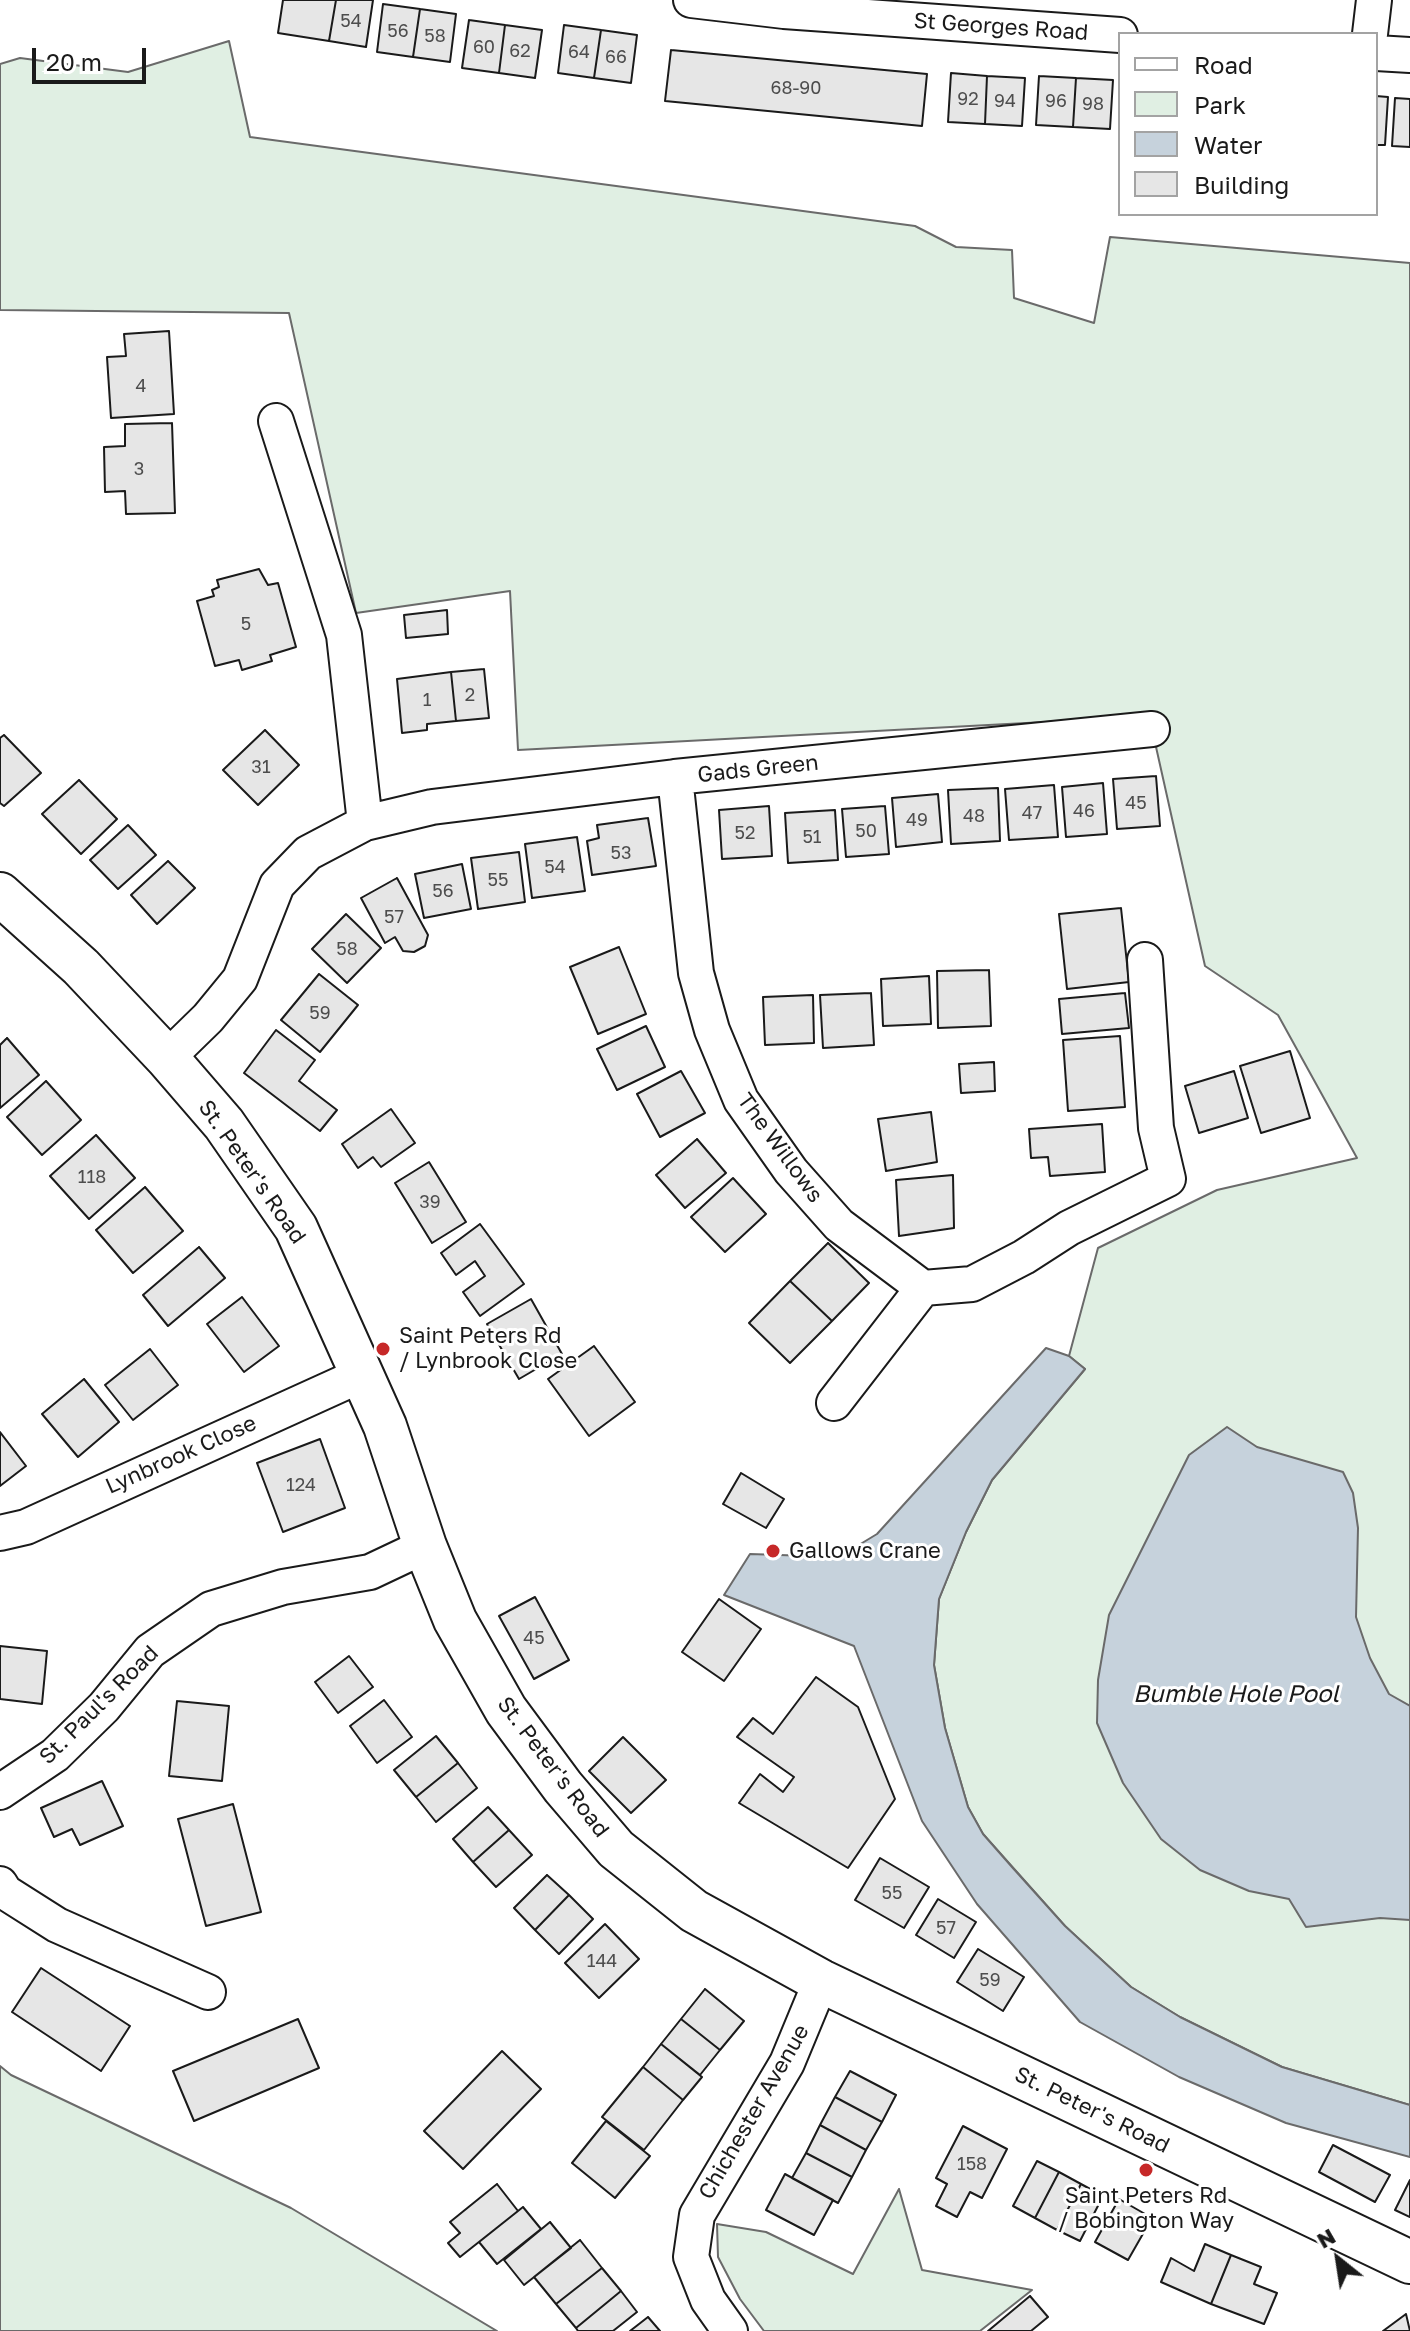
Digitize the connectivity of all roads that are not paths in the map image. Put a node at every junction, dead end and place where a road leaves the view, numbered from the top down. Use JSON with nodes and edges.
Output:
{"nodes":[{"id":1,"x":691,"y":0,"type":"edge"},
{"id":2,"x":1374,"y":0,"type":"edge"},
{"id":3,"x":784,"y":6,"type":"edge"},
{"id":4,"x":1370,"y":32,"type":"edge"},
{"id":5,"x":1118,"y":35,"type":"edge"},
{"id":6,"x":1378,"y":53,"type":"edge"},
{"id":7,"x":1410,"y":55,"type":"edge"},
{"id":8,"x":276,"y":421,"type":"dead end"},
{"id":9,"x":1152,"y":729,"type":"dead end"},
{"id":10,"x":675,"y":777,"type":"junction"},
{"id":11,"x":365,"y":823,"type":"junction"},
{"id":12,"x":0,"y":894,"type":"edge"},
{"id":13,"x":1145,"y":960,"type":"dead end"},
{"id":14,"x":167,"y":1058,"type":"junction"},
{"id":15,"x":923,"y":1288,"type":"junction"},
{"id":16,"x":361,"y":1375,"type":"junction"},
{"id":17,"x":834,"y":1403,"type":"dead end"},
{"id":18,"x":0,"y":1533,"type":"edge"},
{"id":19,"x":425,"y":1546,"type":"junction"},
{"id":20,"x":0,"y":1792,"type":"edge"},
{"id":21,"x":0,"y":1884,"type":"edge"},
{"id":22,"x":821,"y":1981,"type":"junction"},
{"id":23,"x":208,"y":1992,"type":"dead end"},
{"id":24,"x":1410,"y":2262,"type":"edge"},
{"id":25,"x":730,"y":2331,"type":"edge"}],
"edges":[{"from":1,"to":3,"type":"street","name":"St Georges Road"},
{"from":2,"to":4,"type":"street"},
{"from":3,"to":5,"type":"street","name":"St Georges Road"},
{"from":6,"to":7,"type":"street"},
{"from":8,"to":11,"type":"street"},
{"from":9,"to":10,"type":"street","name":"Gads Green"},
{"from":10,"to":11,"type":"street","name":"Gads Green"},
{"from":10,"to":15,"type":"street","name":"The Willows"},
{"from":11,"to":14,"type":"street","name":"Gads Green"},
{"from":12,"to":14,"type":"street","name":"St. Peter's Road"},
{"from":13,"to":15,"type":"street"},
{"from":14,"to":16,"type":"street","name":"St. Peter's Road"},
{"from":15,"to":17,"type":"street"},
{"from":16,"to":18,"type":"street","name":"Lynbrook Close"},
{"from":16,"to":19,"type":"street","name":"St. Peter's Road"},
{"from":19,"to":20,"type":"street","name":"St. Paul's Road"},
{"from":19,"to":22,"type":"street","name":"St. Peter's Road"},
{"from":21,"to":23,"type":"street"},
{"from":22,"to":24,"type":"street","name":"St. Peter's Road"},
{"from":22,"to":25,"type":"street","name":"Chichester Avenue"}]}
